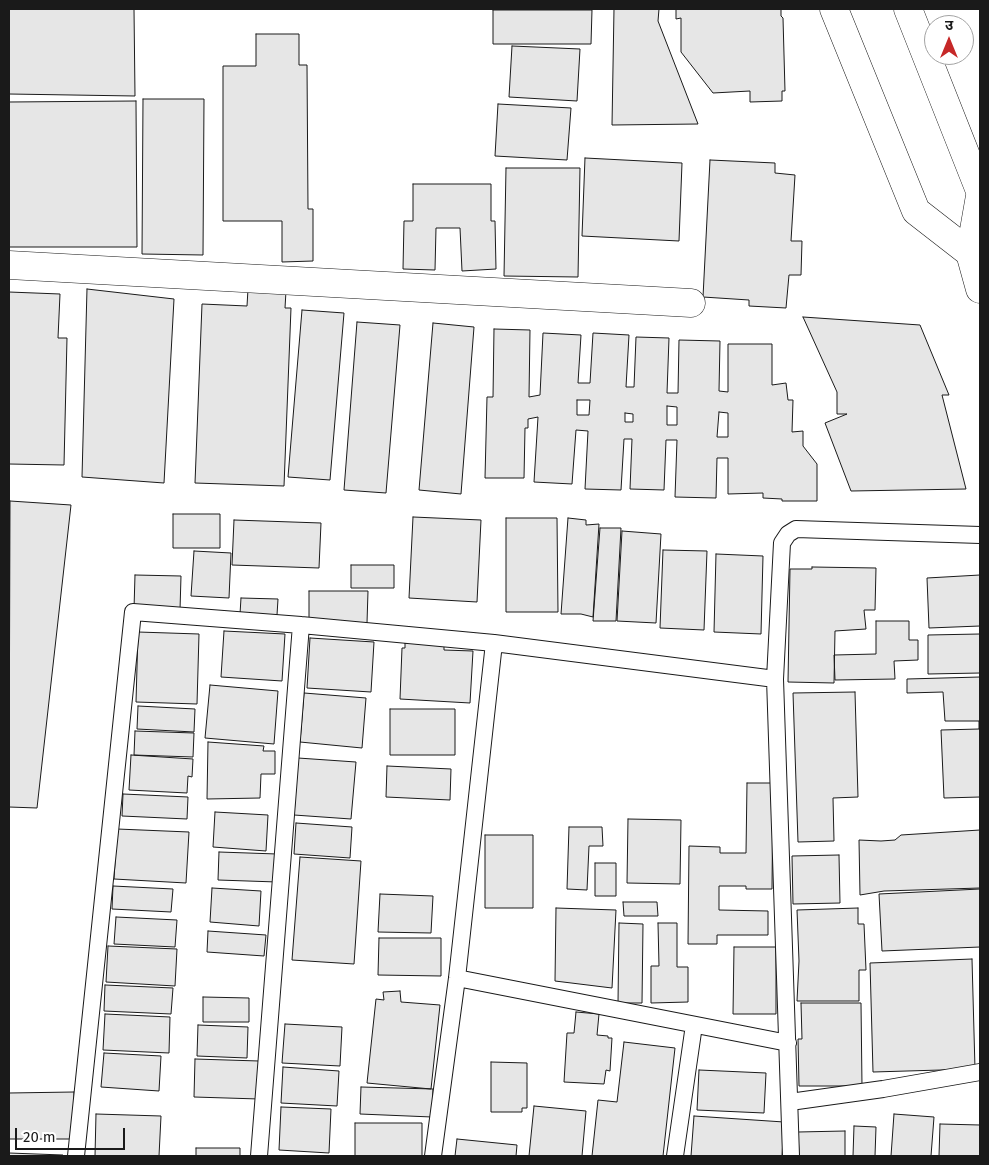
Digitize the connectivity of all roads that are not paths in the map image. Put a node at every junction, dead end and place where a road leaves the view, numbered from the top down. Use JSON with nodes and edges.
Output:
{"nodes":[{"id":1,"x":834,"y":9,"type":"edge"},
{"id":2,"x":908,"y":9,"type":"edge"},
{"id":3,"x":980,"y":191,"type":"edge"},
{"id":4,"x":980,"y":196,"type":"edge"},
{"id":5,"x":970,"y":254,"type":"junction"},
{"id":6,"x":9,"y":265,"type":"edge"},
{"id":7,"x":980,"y":286,"type":"edge"},
{"id":8,"x":692,"y":303,"type":"dead end"},
{"id":9,"x":980,"y":534,"type":"edge"},
{"id":10,"x":302,"y":625,"type":"junction"},
{"id":11,"x":494,"y":643,"type":"junction"},
{"id":12,"x":775,"y":679,"type":"junction"},
{"id":13,"x":457,"y":978,"type":"junction"},
{"id":14,"x":694,"y":1025,"type":"junction"},
{"id":15,"x":788,"y":1043,"type":"junction"},
{"id":16,"x":980,"y":1072,"type":"edge"},
{"id":17,"x":790,"y":1102,"type":"junction"},
{"id":18,"x":76,"y":1156,"type":"edge"},
{"id":19,"x":258,"y":1156,"type":"edge"},
{"id":20,"x":433,"y":1156,"type":"edge"},
{"id":21,"x":675,"y":1156,"type":"edge"},
{"id":22,"x":791,"y":1156,"type":"edge"}],
"edges":[{"from":1,"to":5,"type":"street"},
{"from":2,"to":3,"type":"street"},
{"from":4,"to":5,"type":"street"},
{"from":5,"to":7,"type":"street"},
{"from":6,"to":8,"type":"street"},
{"from":9,"to":12,"type":"lane"},
{"from":10,"to":11,"type":"lane"},
{"from":10,"to":18,"type":"lane"},
{"from":10,"to":19,"type":"lane"},
{"from":11,"to":12,"type":"lane"},
{"from":11,"to":13,"type":"lane"},
{"from":12,"to":15,"type":"lane"},
{"from":13,"to":14,"type":"lane"},
{"from":13,"to":20,"type":"lane"},
{"from":14,"to":15,"type":"lane"},
{"from":14,"to":21,"type":"lane"},
{"from":15,"to":17,"type":"lane"},
{"from":16,"to":17,"type":"lane"},
{"from":17,"to":22,"type":"lane"}]}
